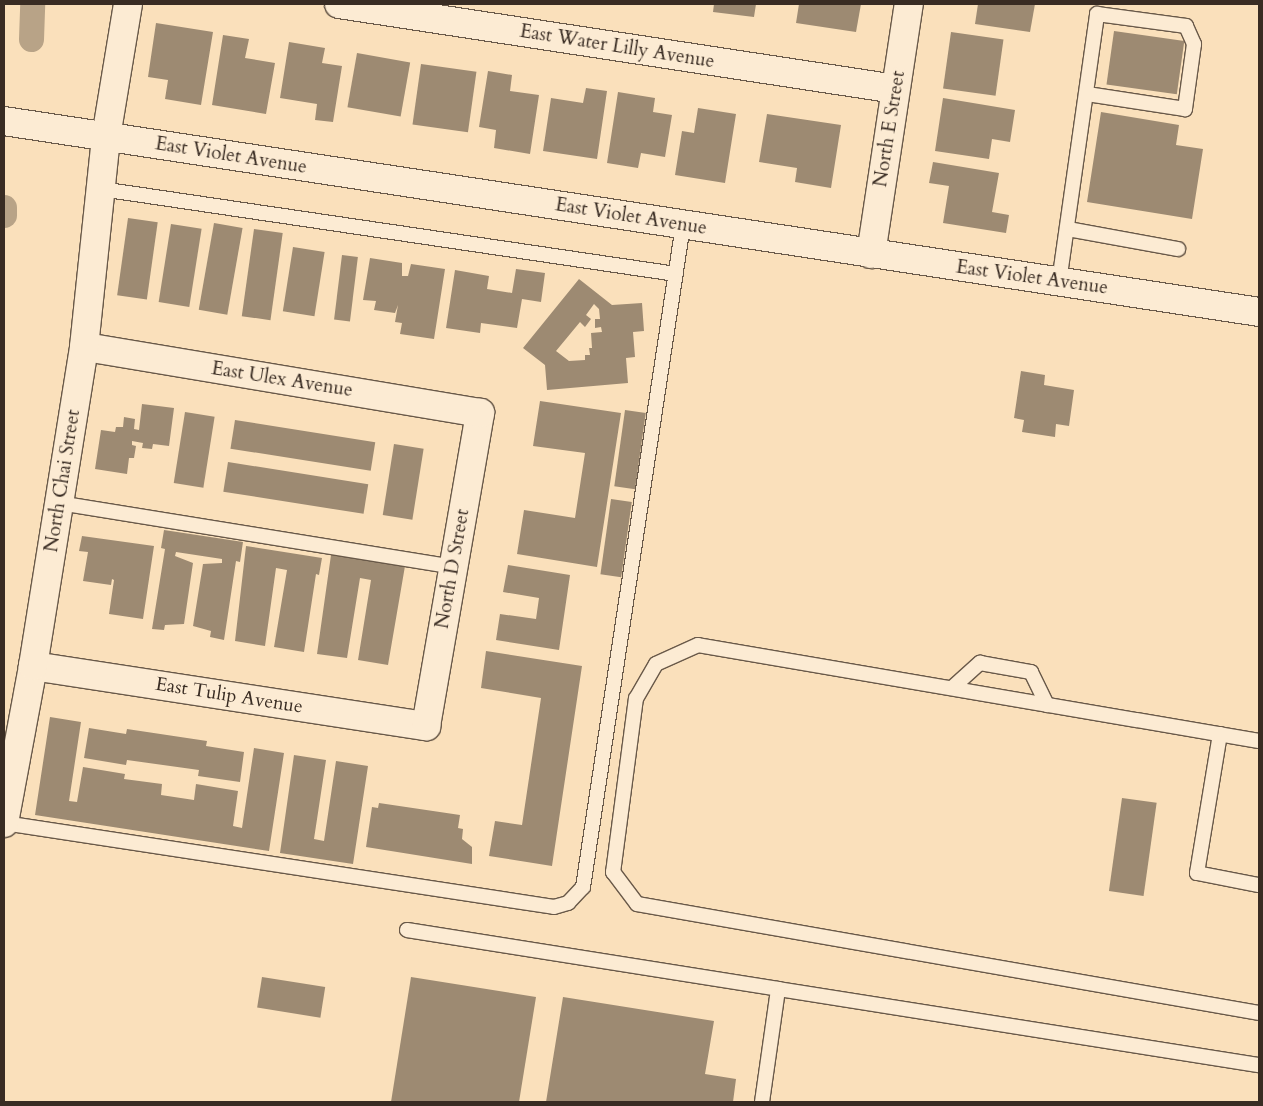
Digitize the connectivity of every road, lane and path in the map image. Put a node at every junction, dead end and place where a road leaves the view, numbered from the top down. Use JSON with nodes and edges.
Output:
{"nodes":[{"id":1,"x":128,"y":4,"type":"edge"},
{"id":2,"x":338,"y":4,"type":"edge"},
{"id":3,"x":909,"y":4,"type":"edge"},
{"id":4,"x":896,"y":89,"type":"junction"},
{"id":5,"x":1086,"y":94,"type":"junction"},
{"id":6,"x":4,"y":121,"type":"edge"},
{"id":7,"x":106,"y":137,"type":"junction"},
{"id":8,"x":101,"y":189,"type":"junction"},
{"id":9,"x":683,"y":225,"type":"junction"},
{"id":10,"x":1068,"y":229,"type":"junction"},
{"id":11,"x":1178,"y":249,"type":"dead end"},
{"id":12,"x":871,"y":254,"type":"junction"},
{"id":13,"x":676,"y":274,"type":"junction"},
{"id":14,"x":1059,"y":282,"type":"junction"},
{"id":15,"x":1259,"y":312,"type":"edge"},
{"id":16,"x":84,"y":347,"type":"junction"},
{"id":17,"x":480,"y":413,"type":"joint"},
{"id":18,"x":59,"y":503,"type":"junction"},
{"id":19,"x":453,"y":567,"type":"junction"},
{"id":20,"x":33,"y":666,"type":"junction"},
{"id":21,"x":952,"y":688,"type":"junction"},
{"id":22,"x":1047,"y":705,"type":"junction"},
{"id":23,"x":426,"y":726,"type":"joint"},
{"id":24,"x":1220,"y":734,"type":"junction"},
{"id":25,"x":1259,"y":741,"type":"edge"},
{"id":26,"x":4,"y":823,"type":"edge"},
{"id":27,"x":1259,"y":885,"type":"edge"},
{"id":28,"x":407,"y":930,"type":"dead end"},
{"id":29,"x":778,"y":989,"type":"junction"},
{"id":30,"x":1259,"y":1013,"type":"edge"},
{"id":31,"x":1259,"y":1065,"type":"edge"},
{"id":32,"x":762,"y":1102,"type":"edge"}],
"edges":[{"from":1,"to":7,"type":"street","name":"North Chai Street"},
{"from":2,"to":4,"type":"street","name":"East Water Lilly Avenue"},
{"from":3,"to":4,"type":"street","name":"North E Street"},
{"from":4,"to":12,"type":"street","name":"North E Street"},
{"from":5,"to":5,"type":"lane"},
{"from":5,"to":10,"type":"lane"},
{"from":6,"to":7,"type":"street","name":"East Violet Avenue"},
{"from":7,"to":8,"type":"street","name":"North Chai Street"},
{"from":7,"to":9,"type":"street","name":"East Violet Avenue"},
{"from":8,"to":13,"type":"lane"},
{"from":8,"to":16,"type":"street","name":"North Chai Street"},
{"from":9,"to":12,"type":"street","name":"East Violet Avenue"},
{"from":9,"to":13,"type":"lane"},
{"from":10,"to":11,"type":"lane"},
{"from":10,"to":14,"type":"lane"},
{"from":12,"to":14,"type":"street","name":"East Violet Avenue"},
{"from":13,"to":26,"type":"lane"},
{"from":14,"to":15,"type":"street","name":"East Violet Avenue"},
{"from":16,"to":17,"type":"street","name":"East Ulex Avenue"},
{"from":16,"to":18,"type":"street","name":"North Chai Street"},
{"from":17,"to":19,"type":"street","name":"North D Street"},
{"from":18,"to":19,"type":"lane"},
{"from":18,"to":20,"type":"street","name":"North Chai Street"},
{"from":19,"to":23,"type":"street","name":"North D Street"},
{"from":20,"to":23,"type":"street","name":"East Tulip Avenue"},
{"from":20,"to":26,"type":"street","name":"North Chai Street"},
{"from":21,"to":22,"type":"lane"},
{"from":21,"to":22,"type":"lane"},
{"from":21,"to":30,"type":"lane"},
{"from":22,"to":24,"type":"lane"},
{"from":24,"to":25,"type":"lane"},
{"from":24,"to":27,"type":"lane"},
{"from":28,"to":29,"type":"lane"},
{"from":29,"to":31,"type":"lane"},
{"from":29,"to":32,"type":"lane"}]}
